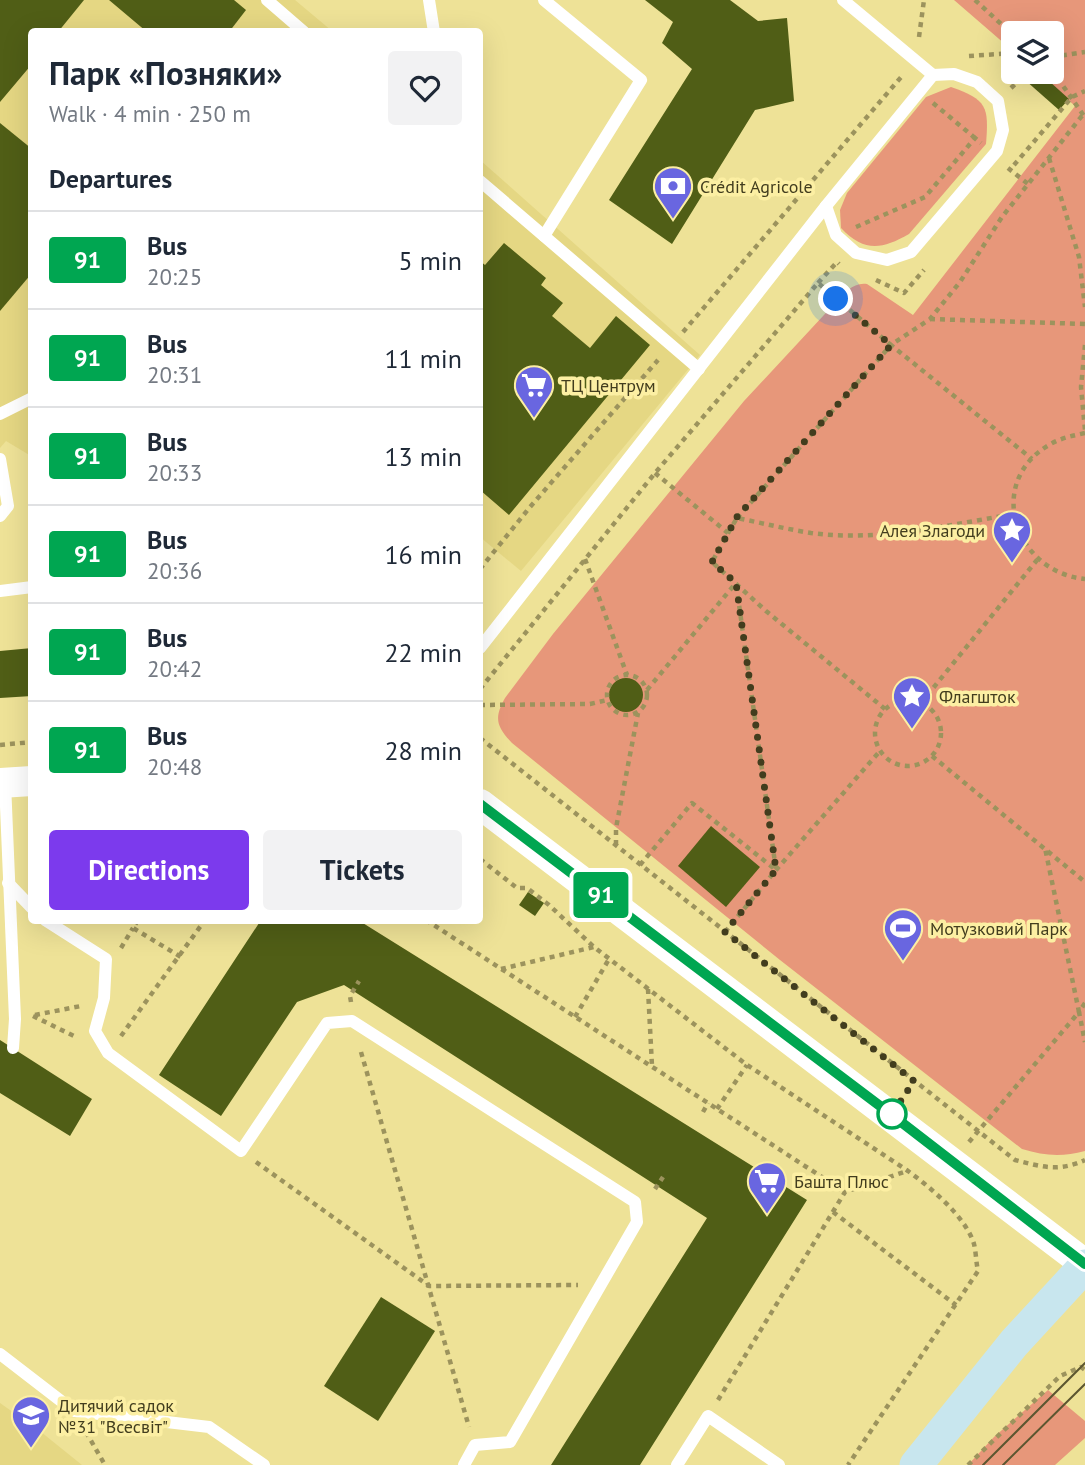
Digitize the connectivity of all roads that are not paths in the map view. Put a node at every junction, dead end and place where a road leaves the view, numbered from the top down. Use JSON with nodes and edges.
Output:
{"nodes":[{"id":1,"x":267,"y":0,"type":"edge"},
{"id":2,"x":544,"y":0,"type":"edge"},
{"id":3,"x":842,"y":0,"type":"edge"},
{"id":4,"x":432,"y":1,"type":"edge"},
{"id":5,"x":299,"y":28,"type":"edge"},
{"id":6,"x":434,"y":28,"type":"edge"},
{"id":7,"x":933,"y":75,"type":"junction"},
{"id":8,"x":483,"y":184,"type":"edge"},
{"id":9,"x":826,"y":206,"type":"junction"},
{"id":10,"x":544,"y":236,"type":"junction"},
{"id":11,"x":699,"y":369,"type":"junction"},
{"id":12,"x":28,"y":400,"type":"edge"},
{"id":13,"x":0,"y":414,"type":"edge"},
{"id":14,"x":0,"y":459,"type":"edge"},
{"id":15,"x":0,"y":516,"type":"edge"},
{"id":16,"x":28,"y":588,"type":"edge"},
{"id":17,"x":0,"y":591,"type":"edge"},
{"id":18,"x":483,"y":644,"type":"edge"},
{"id":19,"x":12,"y":782,"type":"edge"},
{"id":20,"x":483,"y":806,"type":"edge"},
{"id":21,"x":8,"y":882,"type":"junction"},
{"id":22,"x":28,"y":904,"type":"edge"},
{"id":23,"x":51,"y":924,"type":"edge"},
{"id":24,"x":13,"y":1048,"type":"dead end"},
{"id":25,"x":1085,"y":1265,"type":"edge"},
{"id":26,"x":0,"y":1353,"type":"edge"},
{"id":27,"x":264,"y":1465,"type":"edge"},
{"id":28,"x":464,"y":1465,"type":"edge"},
{"id":29,"x":677,"y":1465,"type":"edge"},
{"id":30,"x":779,"y":1465,"type":"edge"},
{"id":31,"x":916,"y":1465,"type":"edge"}],
"edges":[{"from":1,"to":5,"type":"lane"},
{"from":2,"to":10,"type":"lane"},
{"from":3,"to":7,"type":"lane"},
{"from":4,"to":6,"type":"lane"},
{"from":7,"to":9,"type":"lane"},
{"from":7,"to":9,"type":"lane"},
{"from":8,"to":10,"type":"lane"},
{"from":9,"to":11,"type":"lane"},
{"from":10,"to":11,"type":"lane"},
{"from":11,"to":18,"type":"lane"},
{"from":12,"to":13,"type":"lane"},
{"from":14,"to":15,"type":"lane"},
{"from":16,"to":17,"type":"lane"},
{"from":19,"to":21,"type":"lane"},
{"from":20,"to":25,"type":"street"},
{"from":21,"to":22,"type":"lane"},
{"from":21,"to":24,"type":"lane"},
{"from":23,"to":28,"type":"lane"},
{"from":25,"to":31,"type":"main road"},
{"from":26,"to":27,"type":"lane"},
{"from":29,"to":30,"type":"lane"}]}
